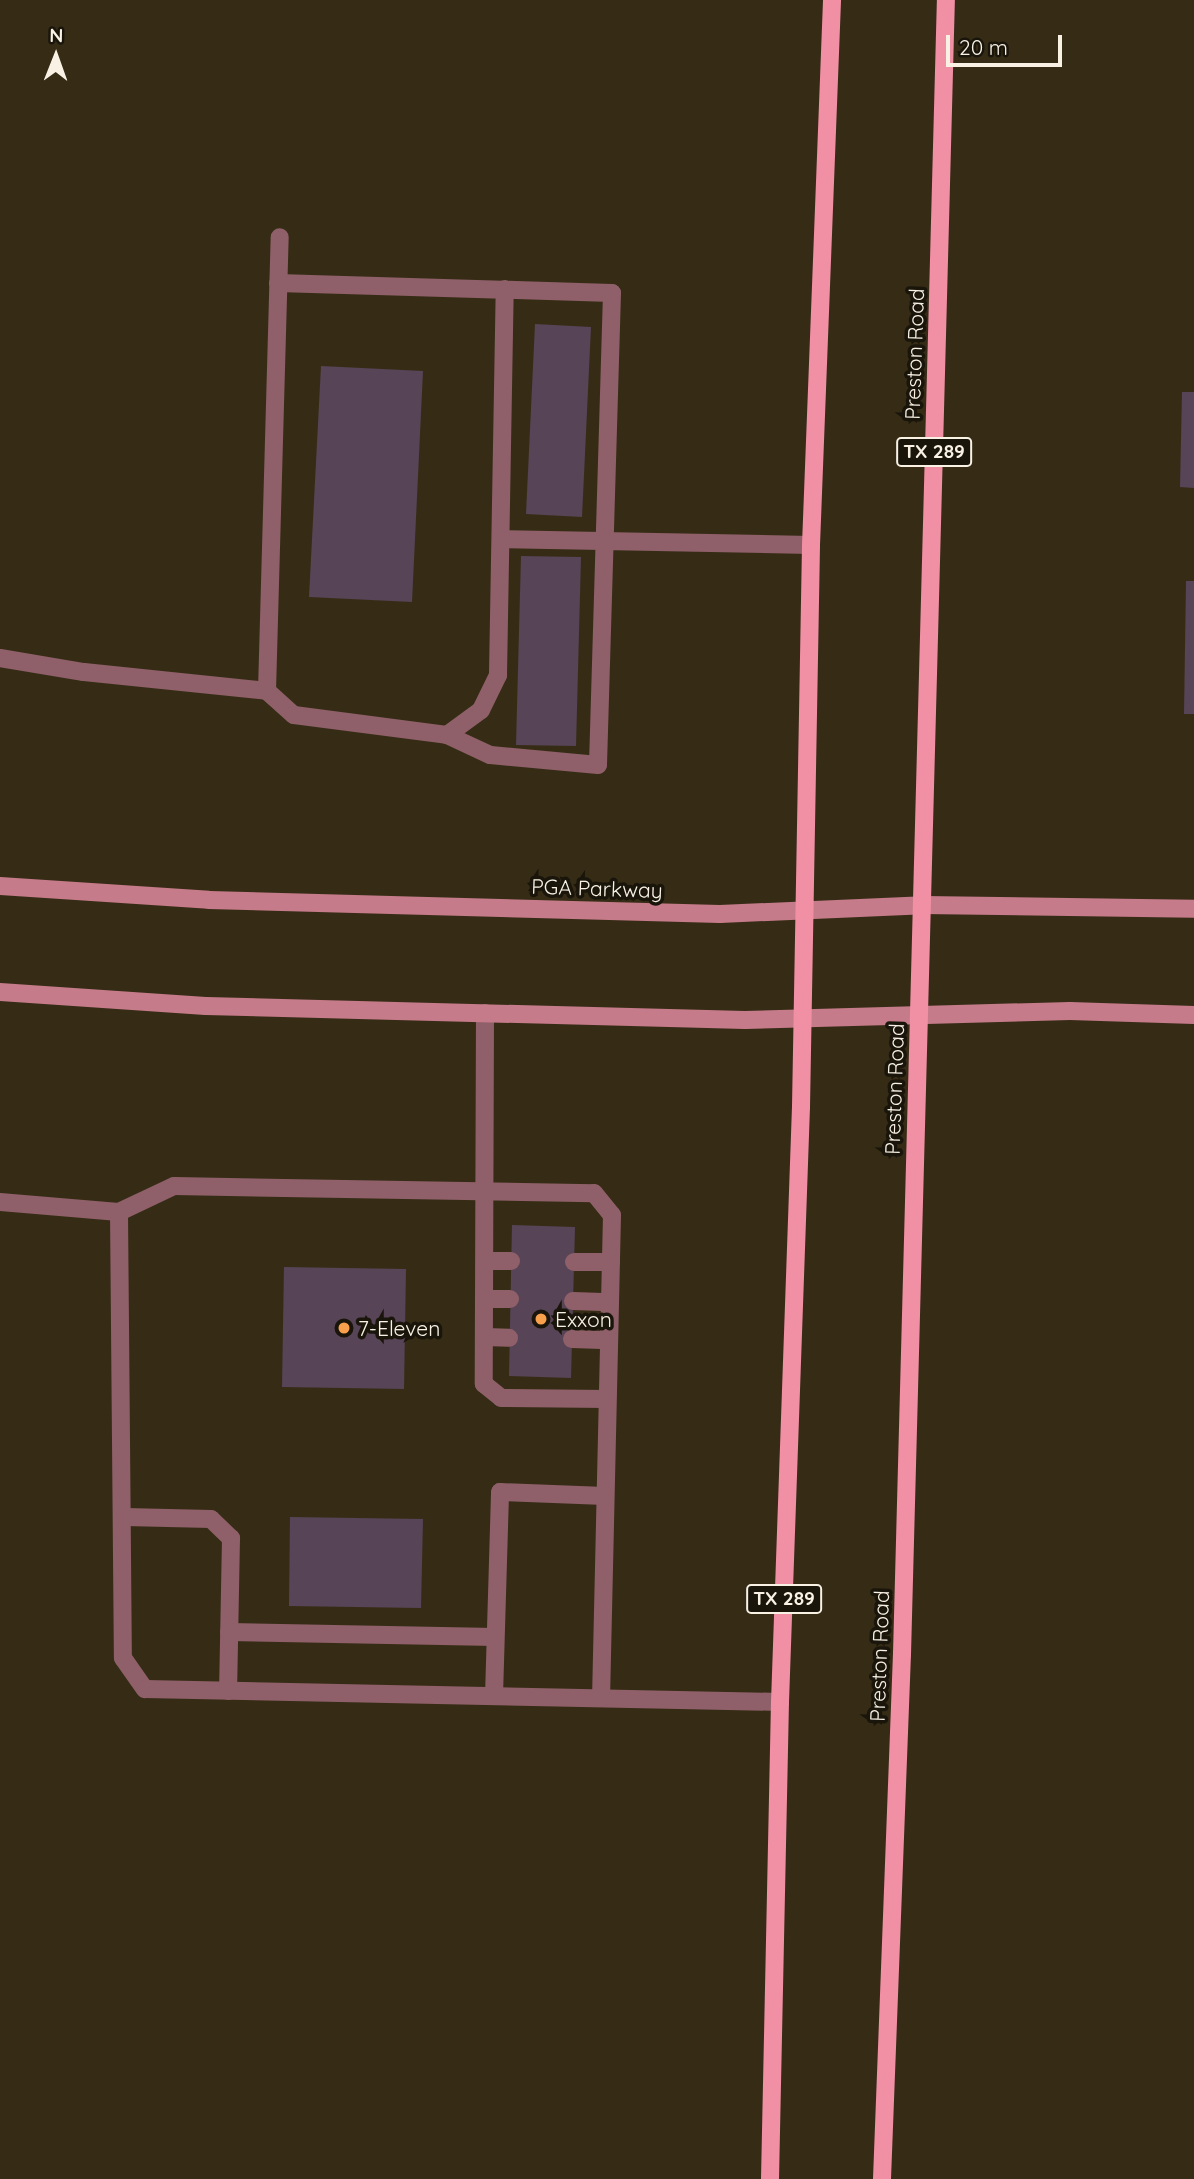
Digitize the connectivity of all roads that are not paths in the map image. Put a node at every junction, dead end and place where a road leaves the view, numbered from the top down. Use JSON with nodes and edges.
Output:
{"nodes":[{"id":1,"x":832,"y":0,"type":"edge"},
{"id":2,"x":946,"y":0,"type":"edge"},
{"id":3,"x":280,"y":237,"type":"dead end"},
{"id":4,"x":278,"y":283,"type":"junction"},
{"id":5,"x":506,"y":289,"type":"junction"},
{"id":6,"x":501,"y":539,"type":"junction"},
{"id":7,"x":604,"y":541,"type":"junction"},
{"id":8,"x":811,"y":545,"type":"junction"},
{"id":9,"x":0,"y":658,"type":"edge"},
{"id":10,"x":267,"y":691,"type":"junction"},
{"id":11,"x":447,"y":735,"type":"junction"},
{"id":12,"x":0,"y":886,"type":"edge"},
{"id":13,"x":923,"y":905,"type":"junction"},
{"id":14,"x":804,"y":909,"type":"junction"},
{"id":15,"x":1194,"y":909,"type":"edge"},
{"id":16,"x":0,"y":992,"type":"edge"},
{"id":17,"x":485,"y":1013,"type":"junction"},
{"id":18,"x":919,"y":1015,"type":"junction"},
{"id":19,"x":1194,"y":1015,"type":"edge"},
{"id":20,"x":803,"y":1020,"type":"junction"},
{"id":21,"x":488,"y":1191,"type":"junction"},
{"id":22,"x":0,"y":1202,"type":"edge"},
{"id":23,"x":119,"y":1212,"type":"junction"},
{"id":24,"x":486,"y":1261,"type":"junction"},
{"id":25,"x":511,"y":1261,"type":"dead end"},
{"id":26,"x":574,"y":1262,"type":"dead end"},
{"id":27,"x":611,"y":1262,"type":"junction"},
{"id":28,"x":485,"y":1299,"type":"junction"},
{"id":29,"x":510,"y":1299,"type":"dead end"},
{"id":30,"x":573,"y":1301,"type":"dead end"},
{"id":31,"x":610,"y":1301,"type":"junction"},
{"id":32,"x":485,"y":1337,"type":"junction"},
{"id":33,"x":509,"y":1338,"type":"dead end"},
{"id":34,"x":572,"y":1339,"type":"dead end"},
{"id":35,"x":609,"y":1340,"type":"junction"},
{"id":36,"x":607,"y":1399,"type":"junction"},
{"id":37,"x":605,"y":1496,"type":"junction"},
{"id":38,"x":125,"y":1517,"type":"junction"},
{"id":39,"x":229,"y":1632,"type":"junction"},
{"id":40,"x":495,"y":1637,"type":"junction"},
{"id":41,"x":228,"y":1691,"type":"junction"},
{"id":42,"x":494,"y":1696,"type":"junction"},
{"id":43,"x":601,"y":1698,"type":"junction"},
{"id":44,"x":780,"y":1702,"type":"junction"},
{"id":45,"x":770,"y":2179,"type":"edge"},
{"id":46,"x":882,"y":2179,"type":"edge"}],
"edges":[{"from":1,"to":8,"type":"main road","number":"TX 289"},
{"from":2,"to":13,"type":"main road","name":"Preston Road","number":"TX 289"},
{"from":3,"to":4,"type":"lane"},
{"from":4,"to":5,"type":"lane"},
{"from":4,"to":10,"type":"lane"},
{"from":5,"to":6,"type":"lane"},
{"from":5,"to":7,"type":"lane"},
{"from":6,"to":7,"type":"lane"},
{"from":6,"to":11,"type":"lane"},
{"from":7,"to":8,"type":"lane"},
{"from":7,"to":11,"type":"lane"},
{"from":8,"to":14,"type":"main road","number":"TX 289"},
{"from":9,"to":10,"type":"lane"},
{"from":10,"to":11,"type":"lane"},
{"from":12,"to":14,"type":"main road","name":"PGA Parkway"},
{"from":13,"to":14,"type":"main road","name":"PGA Parkway"},
{"from":13,"to":15,"type":"main road","name":"PGA Parkway"},
{"from":13,"to":18,"type":"main road","name":"Preston Road","number":"TX 289"},
{"from":14,"to":20,"type":"main road","number":"TX 289"},
{"from":16,"to":17,"type":"main road"},
{"from":17,"to":20,"type":"main road"},
{"from":17,"to":21,"type":"lane"},
{"from":18,"to":19,"type":"main road"},
{"from":18,"to":20,"type":"main road"},
{"from":18,"to":46,"type":"main road","name":"Preston Road","number":"TX 289"},
{"from":20,"to":44,"type":"main road","number":"TX 289"},
{"from":21,"to":23,"type":"lane"},
{"from":21,"to":24,"type":"lane"},
{"from":21,"to":27,"type":"lane"},
{"from":22,"to":23,"type":"lane"},
{"from":23,"to":38,"type":"lane"},
{"from":24,"to":25,"type":"lane"},
{"from":24,"to":28,"type":"lane"},
{"from":26,"to":27,"type":"lane"},
{"from":27,"to":31,"type":"lane"},
{"from":28,"to":29,"type":"lane"},
{"from":28,"to":32,"type":"lane"},
{"from":30,"to":31,"type":"lane"},
{"from":31,"to":35,"type":"lane"},
{"from":32,"to":33,"type":"lane"},
{"from":32,"to":36,"type":"lane"},
{"from":34,"to":35,"type":"lane"},
{"from":35,"to":36,"type":"lane"},
{"from":36,"to":37,"type":"lane"},
{"from":37,"to":40,"type":"lane"},
{"from":37,"to":43,"type":"lane"},
{"from":38,"to":39,"type":"lane"},
{"from":38,"to":41,"type":"lane"},
{"from":39,"to":40,"type":"lane"},
{"from":39,"to":41,"type":"lane"},
{"from":40,"to":42,"type":"lane"},
{"from":41,"to":42,"type":"lane"},
{"from":42,"to":43,"type":"lane"},
{"from":43,"to":44,"type":"lane"},
{"from":44,"to":45,"type":"main road","number":"TX 289"}]}
